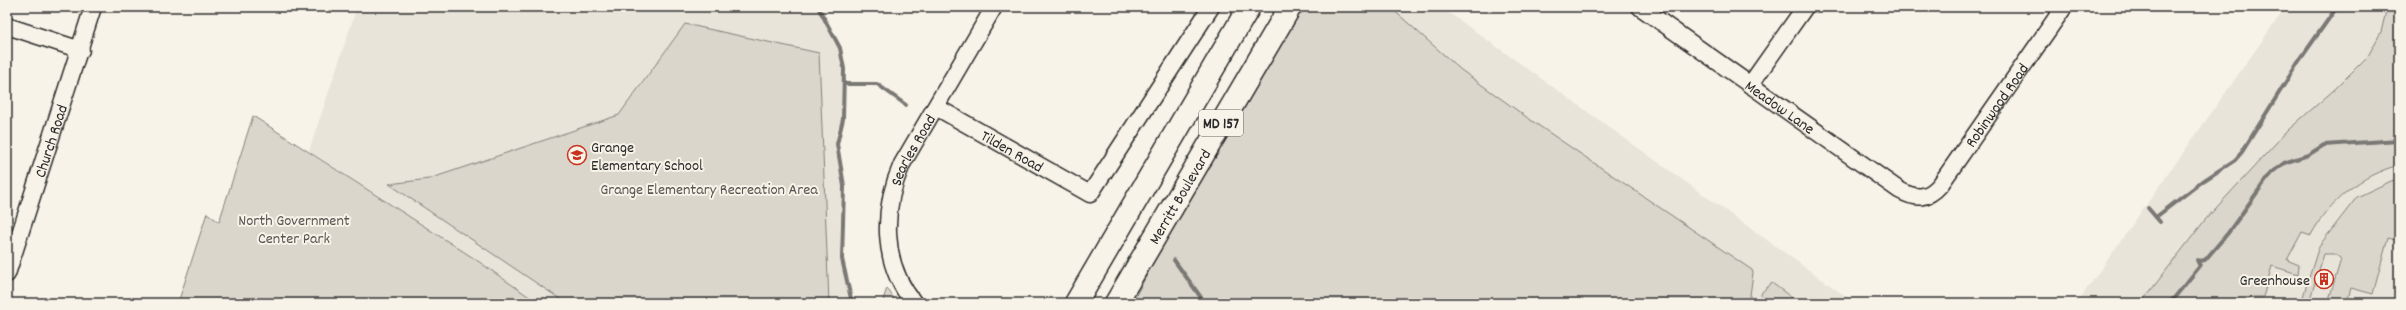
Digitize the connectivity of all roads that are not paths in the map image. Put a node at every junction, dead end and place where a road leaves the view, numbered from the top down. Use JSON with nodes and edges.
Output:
{"nodes":[{"id":1,"x":94,"y":7,"type":"edge"},
{"id":2,"x":994,"y":7,"type":"edge"},
{"id":3,"x":1211,"y":7,"type":"edge"},
{"id":4,"x":1249,"y":7,"type":"edge"},
{"id":5,"x":1290,"y":7,"type":"edge"},
{"id":6,"x":1640,"y":7,"type":"edge"},
{"id":7,"x":1805,"y":7,"type":"edge"},
{"id":8,"x":2064,"y":7,"type":"edge"},
{"id":9,"x":7,"y":26,"type":"edge"},
{"id":10,"x":81,"y":50,"type":"junction"},
{"id":11,"x":1750,"y":85,"type":"junction"},
{"id":12,"x":936,"y":107,"type":"junction"},
{"id":13,"x":1923,"y":197,"type":"joint"},
{"id":14,"x":13,"y":234,"type":"edge"},
{"id":15,"x":7,"y":274,"type":"edge"},
{"id":16,"x":914,"y":303,"type":"edge"},
{"id":17,"x":1076,"y":303,"type":"edge"},
{"id":18,"x":1116,"y":303,"type":"edge"}],
"edges":[{"from":1,"to":10,"type":"street","name":"Church Road"},
{"from":2,"to":12,"type":"street","name":"Searles Road"},
{"from":3,"to":12,"type":"street","name":"Tilden Road"},
{"from":4,"to":17,"type":"main road","name":"Merritt Boulevard","number":"MD 157"},
{"from":5,"to":18,"type":"main road","name":"Merritt Boulevard","number":"MD 157"},
{"from":6,"to":11,"type":"street","name":"Meadow Lane"},
{"from":7,"to":11,"type":"street"},
{"from":8,"to":13,"type":"street","name":"Robinwood Road"},
{"from":9,"to":10,"type":"street"},
{"from":10,"to":14,"type":"street","name":"Church Road"},
{"from":11,"to":13,"type":"street","name":"Meadow Lane"},
{"from":12,"to":16,"type":"street","name":"Searles Road"},
{"from":14,"to":15,"type":"street","name":"Church Road"}]}
